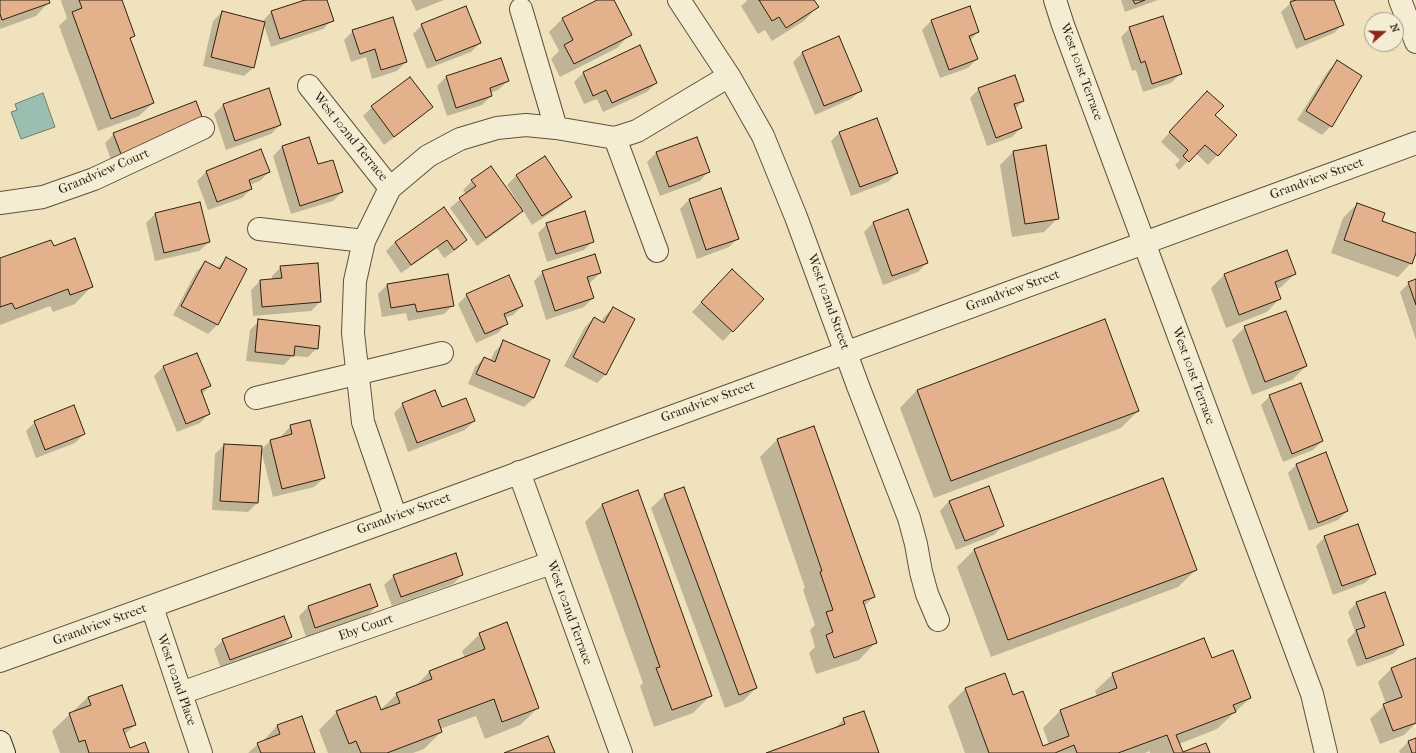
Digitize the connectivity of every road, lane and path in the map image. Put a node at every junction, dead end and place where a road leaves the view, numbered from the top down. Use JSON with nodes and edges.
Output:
{"nodes":[{"id":1,"x":679,"y":0,"type":"edge"},
{"id":2,"x":1055,"y":0,"type":"edge"},
{"id":3,"x":1400,"y":0,"type":"edge"},
{"id":4,"x":521,"y":9,"type":"dead end"},
{"id":5,"x":1416,"y":42,"type":"edge"},
{"id":6,"x":728,"y":76,"type":"junction"},
{"id":7,"x":309,"y":86,"type":"dead end"},
{"id":8,"x":203,"y":128,"type":"dead end"},
{"id":9,"x":556,"y":128,"type":"junction"},
{"id":10,"x":615,"y":138,"type":"junction"},
{"id":11,"x":1416,"y":143,"type":"edge"},
{"id":12,"x":390,"y":188,"type":"junction"},
{"id":13,"x":0,"y":203,"type":"edge"},
{"id":14,"x":259,"y":230,"type":"dead end"},
{"id":15,"x":364,"y":241,"type":"junction"},
{"id":16,"x":1144,"y":243,"type":"junction"},
{"id":17,"x":657,"y":251,"type":"dead end"},
{"id":18,"x":846,"y":352,"type":"junction"},
{"id":19,"x":442,"y":353,"type":"dead end"},
{"id":20,"x":358,"y":373,"type":"junction"},
{"id":21,"x":256,"y":398,"type":"dead end"},
{"id":22,"x":519,"y":472,"type":"junction"},
{"id":23,"x":396,"y":518,"type":"junction"},
{"id":24,"x":551,"y":563,"type":"junction"},
{"id":25,"x":152,"y":607,"type":"junction"},
{"id":26,"x":938,"y":620,"type":"dead end"},
{"id":27,"x":0,"y":660,"type":"edge"},
{"id":28,"x":181,"y":694,"type":"junction"},
{"id":29,"x":0,"y":742,"type":"edge"},
{"id":30,"x":4,"y":753,"type":"edge"},
{"id":31,"x":201,"y":753,"type":"edge"},
{"id":32,"x":621,"y":753,"type":"edge"},
{"id":33,"x":1326,"y":753,"type":"edge"}],
"edges":[{"from":1,"to":6,"type":"street","name":"West 102nd Street"},
{"from":2,"to":16,"type":"street","name":"West 101st Terrace"},
{"from":3,"to":5,"type":"street"},
{"from":4,"to":9,"type":"street"},
{"from":6,"to":10,"type":"street","name":"West 102nd Terrace"},
{"from":6,"to":18,"type":"street","name":"West 102nd Street"},
{"from":7,"to":12,"type":"street","name":"West 102nd Terrace"},
{"from":8,"to":13,"type":"street","name":"Grandview Court"},
{"from":9,"to":10,"type":"street","name":"West 102nd Terrace"},
{"from":9,"to":12,"type":"street","name":"West 102nd Terrace"},
{"from":10,"to":17,"type":"street"},
{"from":11,"to":16,"type":"street","name":"Grandview Street"},
{"from":12,"to":15,"type":"street","name":"West 102nd Terrace"},
{"from":14,"to":15,"type":"street"},
{"from":15,"to":20,"type":"street","name":"West 102nd Terrace"},
{"from":16,"to":18,"type":"street","name":"Grandview Street"},
{"from":16,"to":33,"type":"street","name":"West 101st Terrace"},
{"from":18,"to":22,"type":"street","name":"Grandview Street"},
{"from":18,"to":26,"type":"street","name":"West 102nd Street"},
{"from":19,"to":20,"type":"street"},
{"from":20,"to":21,"type":"street"},
{"from":20,"to":23,"type":"street","name":"West 102nd Terrace"},
{"from":22,"to":23,"type":"street","name":"Grandview Street"},
{"from":22,"to":24,"type":"street","name":"West 102nd Terrace"},
{"from":23,"to":25,"type":"street","name":"Grandview Street"},
{"from":24,"to":28,"type":"street","name":"Eby Court"},
{"from":24,"to":32,"type":"street","name":"West 102nd Terrace"},
{"from":25,"to":27,"type":"street","name":"Grandview Street"},
{"from":25,"to":28,"type":"street","name":"West 102nd Place"},
{"from":28,"to":31,"type":"street","name":"West 102nd Place"},
{"from":29,"to":30,"type":"street"}]}
